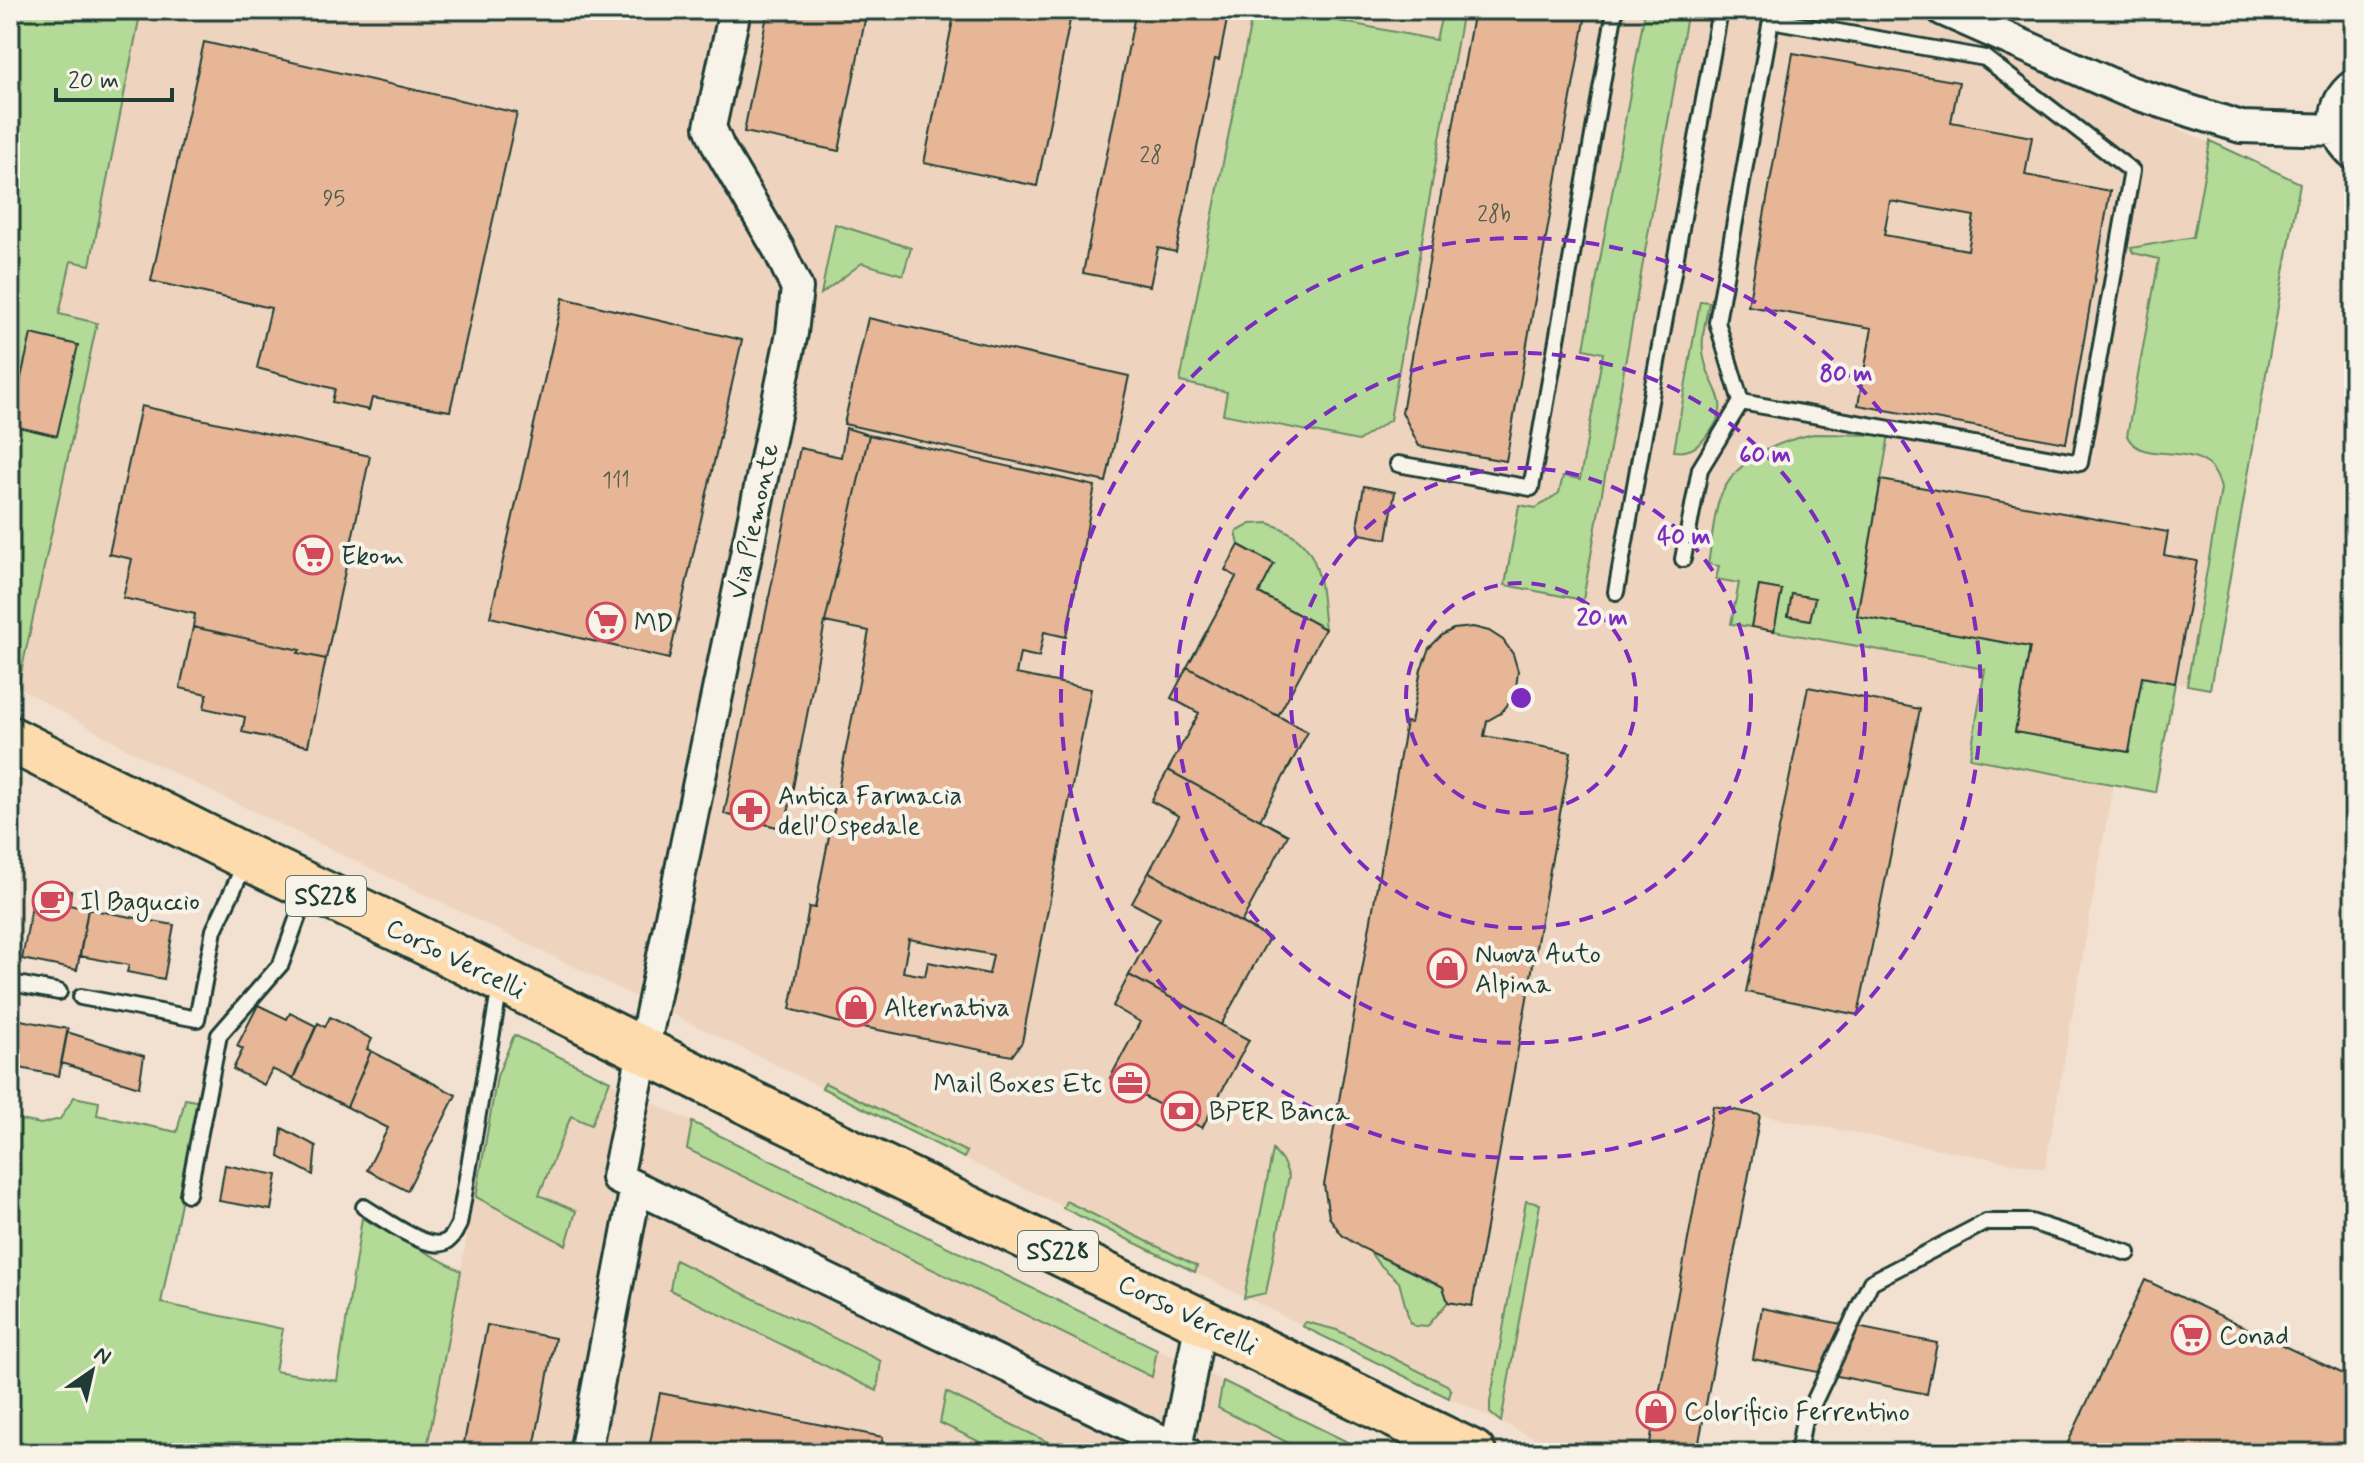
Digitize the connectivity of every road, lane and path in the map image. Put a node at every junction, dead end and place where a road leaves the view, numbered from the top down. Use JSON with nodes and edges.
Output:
{"nodes":[{"id":1,"x":735,"y":10,"type":"edge"},
{"id":2,"x":1615,"y":10,"type":"edge"},
{"id":3,"x":1720,"y":10,"type":"edge"},
{"id":4,"x":1943,"y":10,"type":"edge"},
{"id":5,"x":2354,"y":85,"type":"edge"},
{"id":6,"x":2336,"y":130,"type":"junction"},
{"id":7,"x":2354,"y":154,"type":"edge"},
{"id":8,"x":1741,"y":402,"type":"junction"},
{"id":9,"x":1398,"y":464,"type":"dead end"},
{"id":10,"x":1683,"y":559,"type":"dead end"},
{"id":11,"x":1616,"y":592,"type":"dead end"},
{"id":12,"x":10,"y":739,"type":"edge"},
{"id":13,"x":248,"y":858,"type":"junction"},
{"id":14,"x":308,"y":887,"type":"junction"},
{"id":15,"x":10,"y":978,"type":"edge"},
{"id":16,"x":501,"y":980,"type":"junction"},
{"id":17,"x":59,"y":992,"type":"dead end"},
{"id":18,"x":81,"y":997,"type":"dead end"},
{"id":19,"x":642,"y":1050,"type":"junction"},
{"id":20,"x":636,"y":1187,"type":"junction"},
{"id":21,"x":188,"y":1194,"type":"dead end"},
{"id":22,"x":364,"y":1207,"type":"dead end"},
{"id":23,"x":2128,"y":1253,"type":"dead end"},
{"id":24,"x":1201,"y":1321,"type":"junction"},
{"id":25,"x":1181,"y":1450,"type":"edge"},
{"id":26,"x":585,"y":1453,"type":"edge"},
{"id":27,"x":1473,"y":1453,"type":"edge"},
{"id":28,"x":1798,"y":1453,"type":"edge"}],
"edges":[{"from":1,"to":19,"type":"street","name":"Via Piemonte"},
{"from":2,"to":9,"type":"lane"},
{"from":3,"to":11,"type":"lane"},
{"from":4,"to":6,"type":"street"},
{"from":5,"to":6,"type":"street"},
{"from":6,"to":7,"type":"street"},
{"from":8,"to":8,"type":"lane"},
{"from":8,"to":10,"type":"lane"},
{"from":12,"to":13,"type":"main road","name":"Corso Vercelli","number":"SS228"},
{"from":13,"to":14,"type":"main road","name":"Corso Vercelli","number":"SS228"},
{"from":13,"to":18,"type":"lane"},
{"from":14,"to":16,"type":"main road","name":"Corso Vercelli","number":"SS228"},
{"from":14,"to":21,"type":"lane"},
{"from":15,"to":17,"type":"lane"},
{"from":16,"to":19,"type":"main road","name":"Corso Vercelli","number":"SS228"},
{"from":16,"to":22,"type":"lane"},
{"from":19,"to":20,"type":"street"},
{"from":19,"to":24,"type":"main road","name":"Corso Vercelli","number":"SS228"},
{"from":20,"to":25,"type":"street"},
{"from":20,"to":26,"type":"street"},
{"from":23,"to":28,"type":"lane"},
{"from":24,"to":25,"type":"street"},
{"from":24,"to":27,"type":"main road","name":"Corso Vercelli","number":"SS228"}]}
